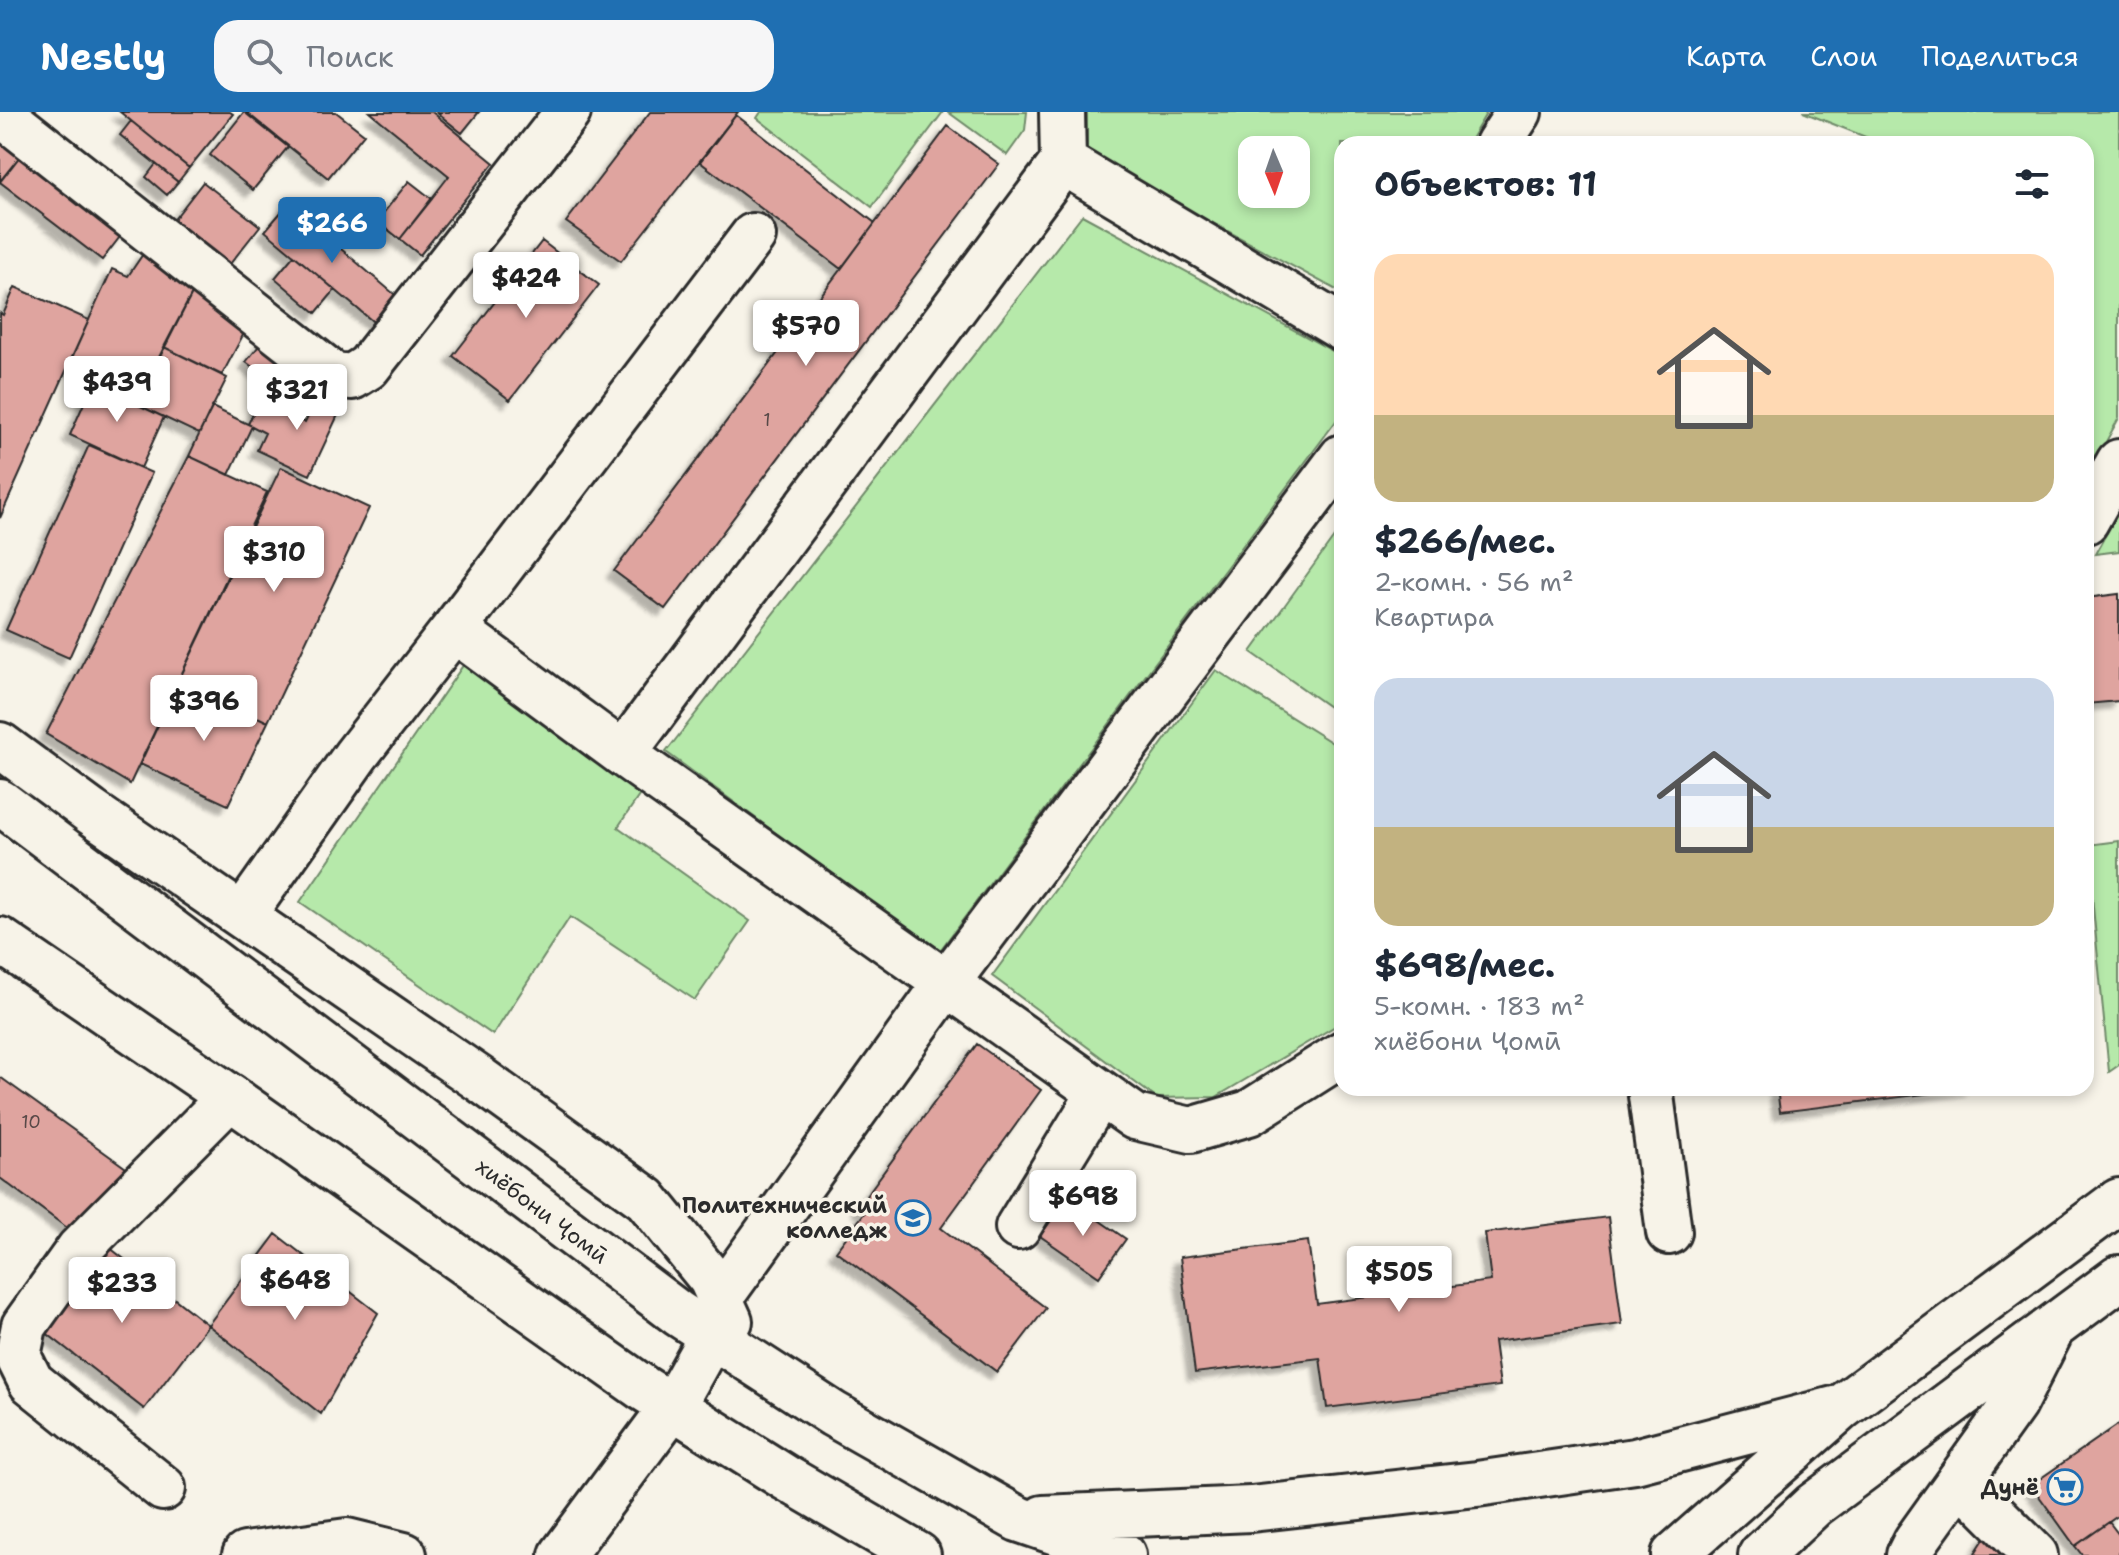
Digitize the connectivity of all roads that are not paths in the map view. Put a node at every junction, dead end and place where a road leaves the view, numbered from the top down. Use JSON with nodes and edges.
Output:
{"nodes":[{"id":1,"x":568,"y":112,"type":"edge"},
{"id":2,"x":1062,"y":112,"type":"edge"},
{"id":3,"x":1519,"y":112,"type":"edge"},
{"id":4,"x":0,"y":113,"type":"edge"},
{"id":5,"x":1503,"y":136,"type":"edge"},
{"id":6,"x":1063,"y":162,"type":"junction"},
{"id":7,"x":753,"y":236,"type":"dead end"},
{"id":8,"x":1334,"y":323,"type":"edge"},
{"id":9,"x":2119,"y":462,"type":"edge"},
{"id":10,"x":1334,"y":468,"type":"edge"},
{"id":11,"x":2094,"y":507,"type":"edge"},
{"id":12,"x":454,"y":629,"type":"junction"},
{"id":13,"x":0,"y":745,"type":"edge"},
{"id":14,"x":623,"y":754,"type":"junction"},
{"id":15,"x":0,"y":802,"type":"edge"},
{"id":16,"x":246,"y":911,"type":"dead end"},
{"id":17,"x":0,"y":940,"type":"edge"},
{"id":18,"x":945,"y":985,"type":"junction"},
{"id":19,"x":1334,"y":1059,"type":"edge"},
{"id":20,"x":1100,"y":1093,"type":"junction"},
{"id":21,"x":1651,"y":1096,"type":"edge"},
{"id":22,"x":230,"y":1097,"type":"junction"},
{"id":23,"x":2119,"y":1201,"type":"edge"},
{"id":24,"x":1018,"y":1227,"type":"dead end"},
{"id":25,"x":1669,"y":1232,"type":"dead end"},
{"id":26,"x":2066,"y":1243,"type":"junction"},
{"id":27,"x":2111,"y":1284,"type":"edge"},
{"id":28,"x":2054,"y":1326,"type":"junction"},
{"id":29,"x":726,"y":1330,"type":"junction"},
{"id":30,"x":672,"y":1407,"type":"junction"},
{"id":31,"x":1842,"y":1407,"type":"junction"},
{"id":32,"x":1960,"y":1480,"type":"junction"},
{"id":33,"x":163,"y":1488,"type":"dead end"},
{"id":34,"x":1018,"y":1519,"type":"junction"},
{"id":35,"x":886,"y":1543,"type":"edge"},
{"id":36,"x":245,"y":1555,"type":"edge"},
{"id":37,"x":404,"y":1555,"type":"edge"},
{"id":38,"x":562,"y":1555,"type":"edge"},
{"id":39,"x":918,"y":1555,"type":"edge"},
{"id":40,"x":1123,"y":1555,"type":"edge"},
{"id":41,"x":1674,"y":1555,"type":"edge"},
{"id":42,"x":1761,"y":1555,"type":"edge"},
{"id":43,"x":1909,"y":1555,"type":"edge"},
{"id":44,"x":2035,"y":1555,"type":"edge"}],
"edges":[{"from":1,"to":4,"type":"main road"},
{"from":2,"to":6,"type":"main road"},
{"from":3,"to":5,"type":"main road"},
{"from":6,"to":8,"type":"main road"},
{"from":6,"to":14,"type":"main road"},
{"from":7,"to":12,"type":"main road"},
{"from":9,"to":11,"type":"main road"},
{"from":10,"to":18,"type":"main road"},
{"from":12,"to":14,"type":"main road"},
{"from":12,"to":16,"type":"main road"},
{"from":13,"to":29,"type":"main road"},
{"from":14,"to":18,"type":"main road"},
{"from":15,"to":29,"type":"main road","name":"хиёбони Ҷомӣ"},
{"from":17,"to":22,"type":"main road"},
{"from":18,"to":20,"type":"main road"},
{"from":18,"to":29,"type":"main road"},
{"from":19,"to":20,"type":"main road"},
{"from":20,"to":24,"type":"main road"},
{"from":21,"to":25,"type":"main road"},
{"from":22,"to":30,"type":"main road"},
{"from":22,"to":33,"type":"main road"},
{"from":23,"to":26,"type":"main road"},
{"from":26,"to":27,"type":"main road"},
{"from":26,"to":31,"type":"main road"},
{"from":27,"to":28,"type":"main road"},
{"from":28,"to":32,"type":"main road"},
{"from":28,"to":42,"type":"main road"},
{"from":29,"to":30,"type":"main road"},
{"from":29,"to":34,"type":"main road","name":"хиёбони Ҷомӣ"},
{"from":30,"to":35,"type":"main road"},
{"from":30,"to":38,"type":"main road"},
{"from":31,"to":34,"type":"main road"},
{"from":31,"to":41,"type":"main road"},
{"from":32,"to":43,"type":"main road"},
{"from":32,"to":44,"type":"main road"},
{"from":34,"to":40,"type":"main road","name":"хиёбони Ҷомӣ"},
{"from":35,"to":39,"type":"main road"},
{"from":36,"to":37,"type":"main road"}]}
